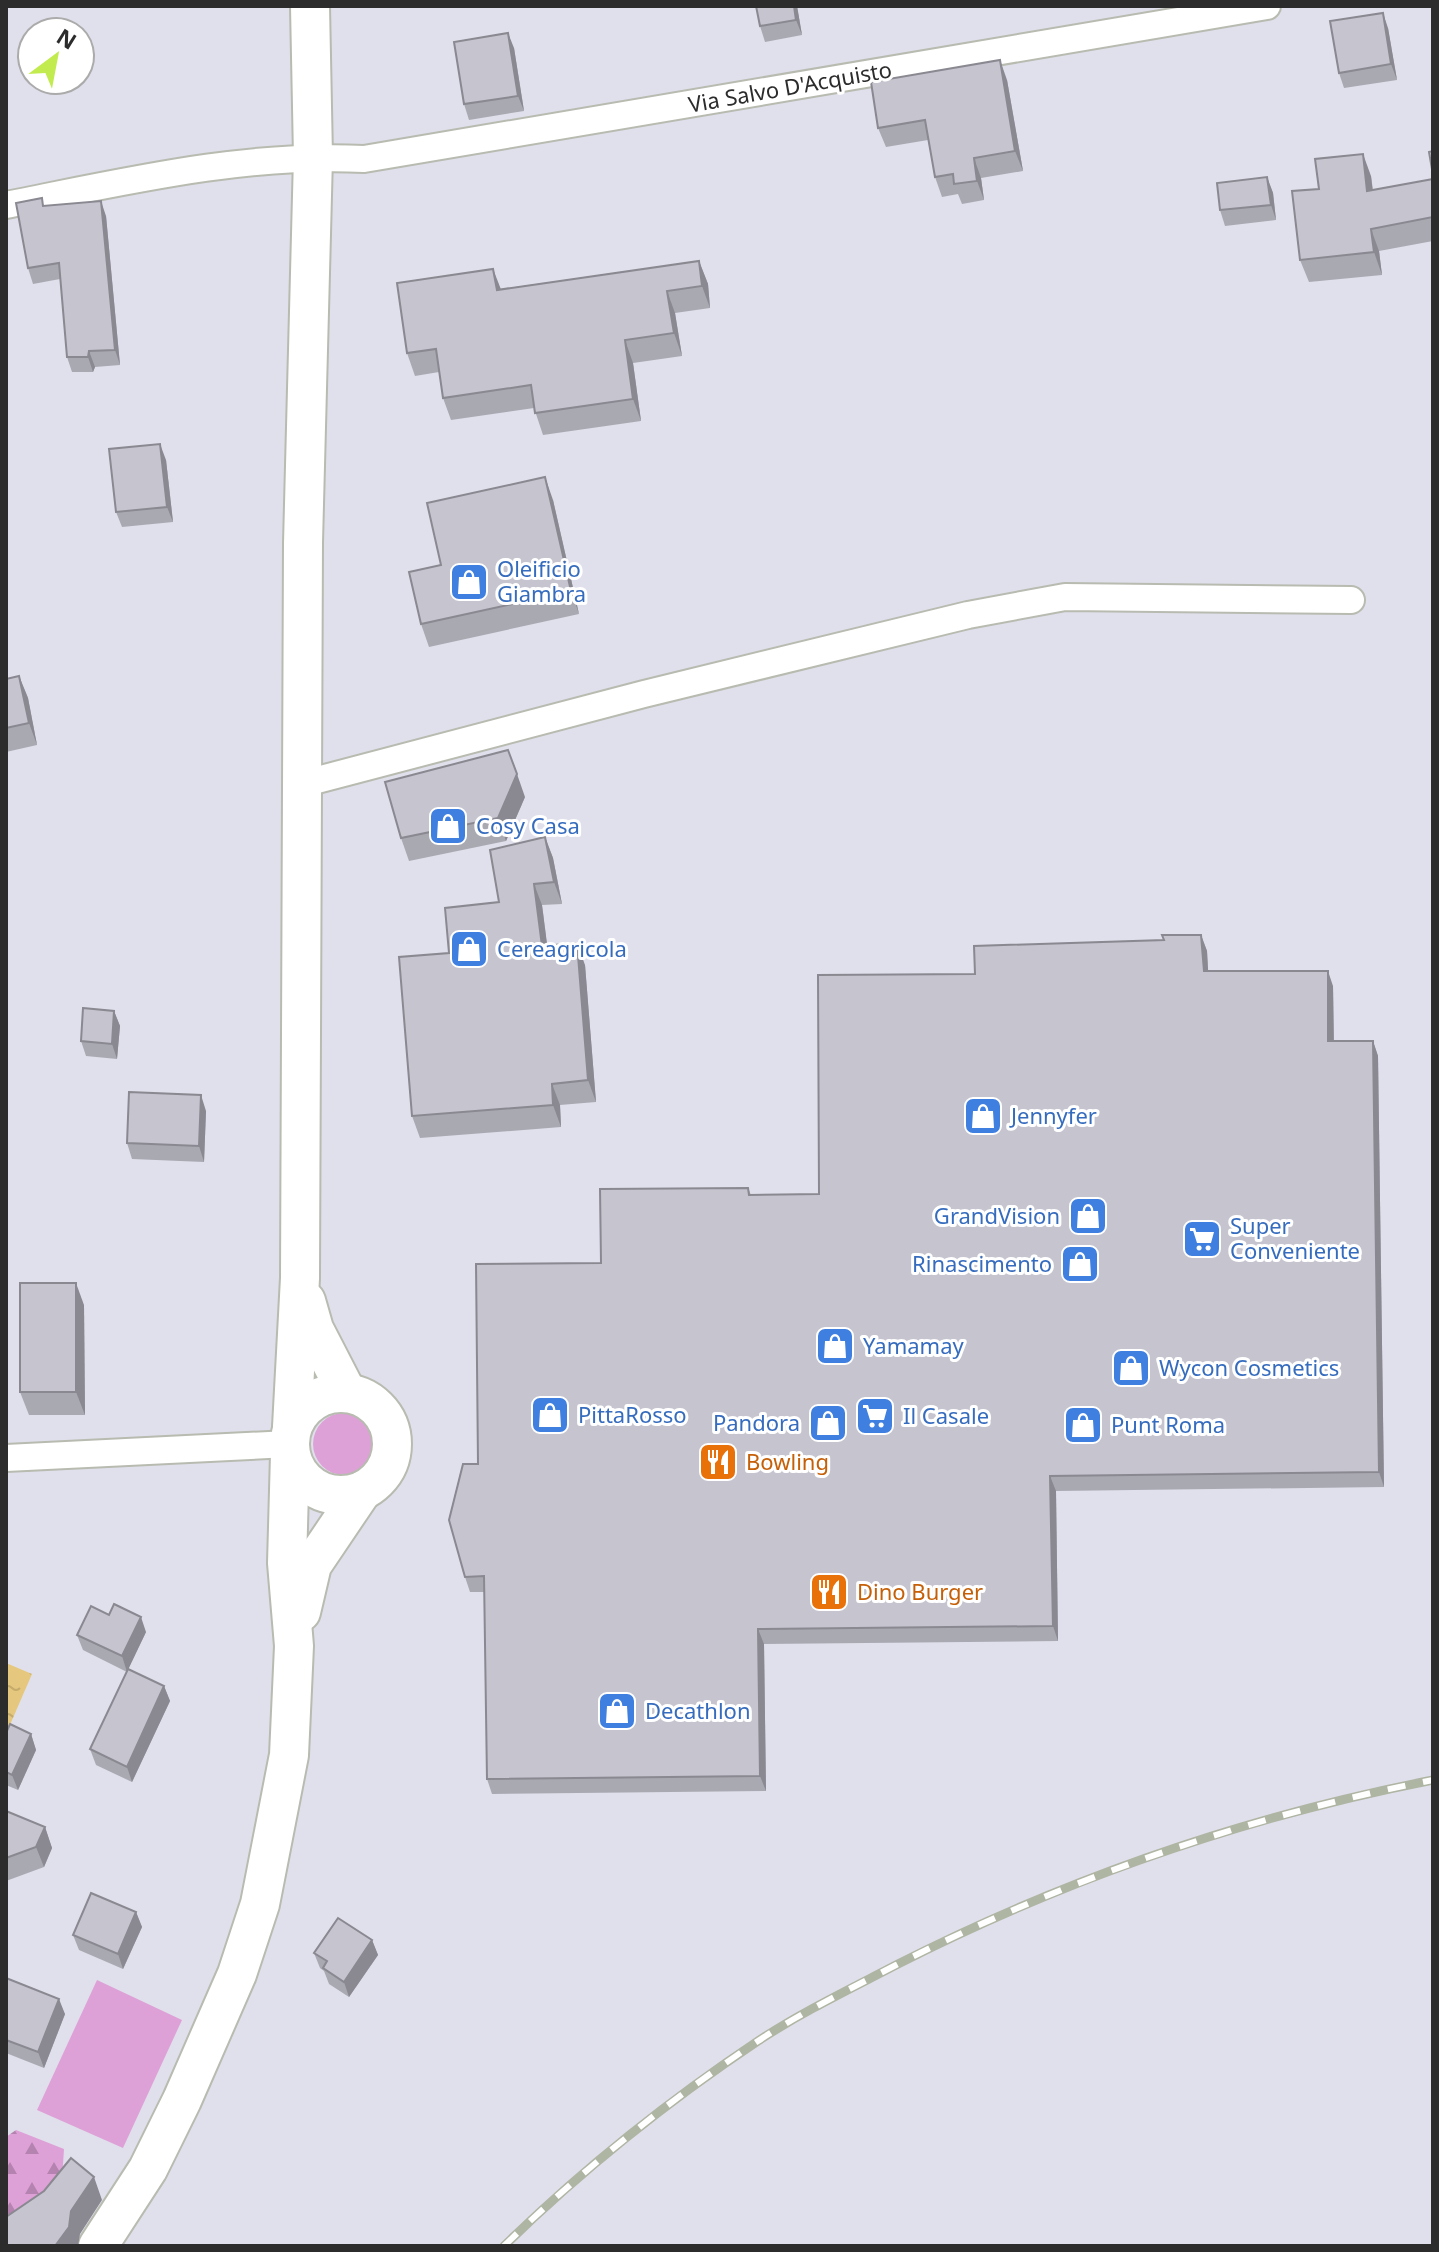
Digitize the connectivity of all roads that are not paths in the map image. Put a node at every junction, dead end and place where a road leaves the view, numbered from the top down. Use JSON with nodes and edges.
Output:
{"nodes":[{"id":1,"x":310,"y":6,"type":"edge"},
{"id":2,"x":1267,"y":6,"type":"edge"},
{"id":3,"x":313,"y":157,"type":"junction"},
{"id":4,"x":6,"y":205,"type":"edge"},
{"id":5,"x":1351,"y":600,"type":"dead end"},
{"id":6,"x":302,"y":784,"type":"junction"},
{"id":7,"x":300,"y":1278,"type":"junction"},
{"id":8,"x":347,"y":1393,"type":"junction"},
{"id":9,"x":291,"y":1442,"type":"junction"},
{"id":10,"x":6,"y":1458,"type":"edge"},
{"id":11,"x":362,"y":1491,"type":"junction"},
{"id":12,"x":294,"y":1646,"type":"junction"},
{"id":13,"x":98,"y":2246,"type":"edge"}],
"edges":[{"from":1,"to":3,"type":"main road"},
{"from":2,"to":3,"type":"street","name":"Via Salvo D'Acquisto"},
{"from":3,"to":4,"type":"street","name":"Via Salvo D'Acquisto"},
{"from":3,"to":6,"type":"main road"},
{"from":5,"to":6,"type":"street"},
{"from":6,"to":7,"type":"main road"},
{"from":7,"to":8,"type":"main road"},
{"from":7,"to":9,"type":"main road"},
{"from":8,"to":9,"type":"main road"},
{"from":8,"to":11,"type":"main road"},
{"from":9,"to":10,"type":"street"},
{"from":9,"to":11,"type":"main road"},
{"from":9,"to":12,"type":"main road"},
{"from":11,"to":12,"type":"main road"},
{"from":12,"to":13,"type":"main road"}]}
